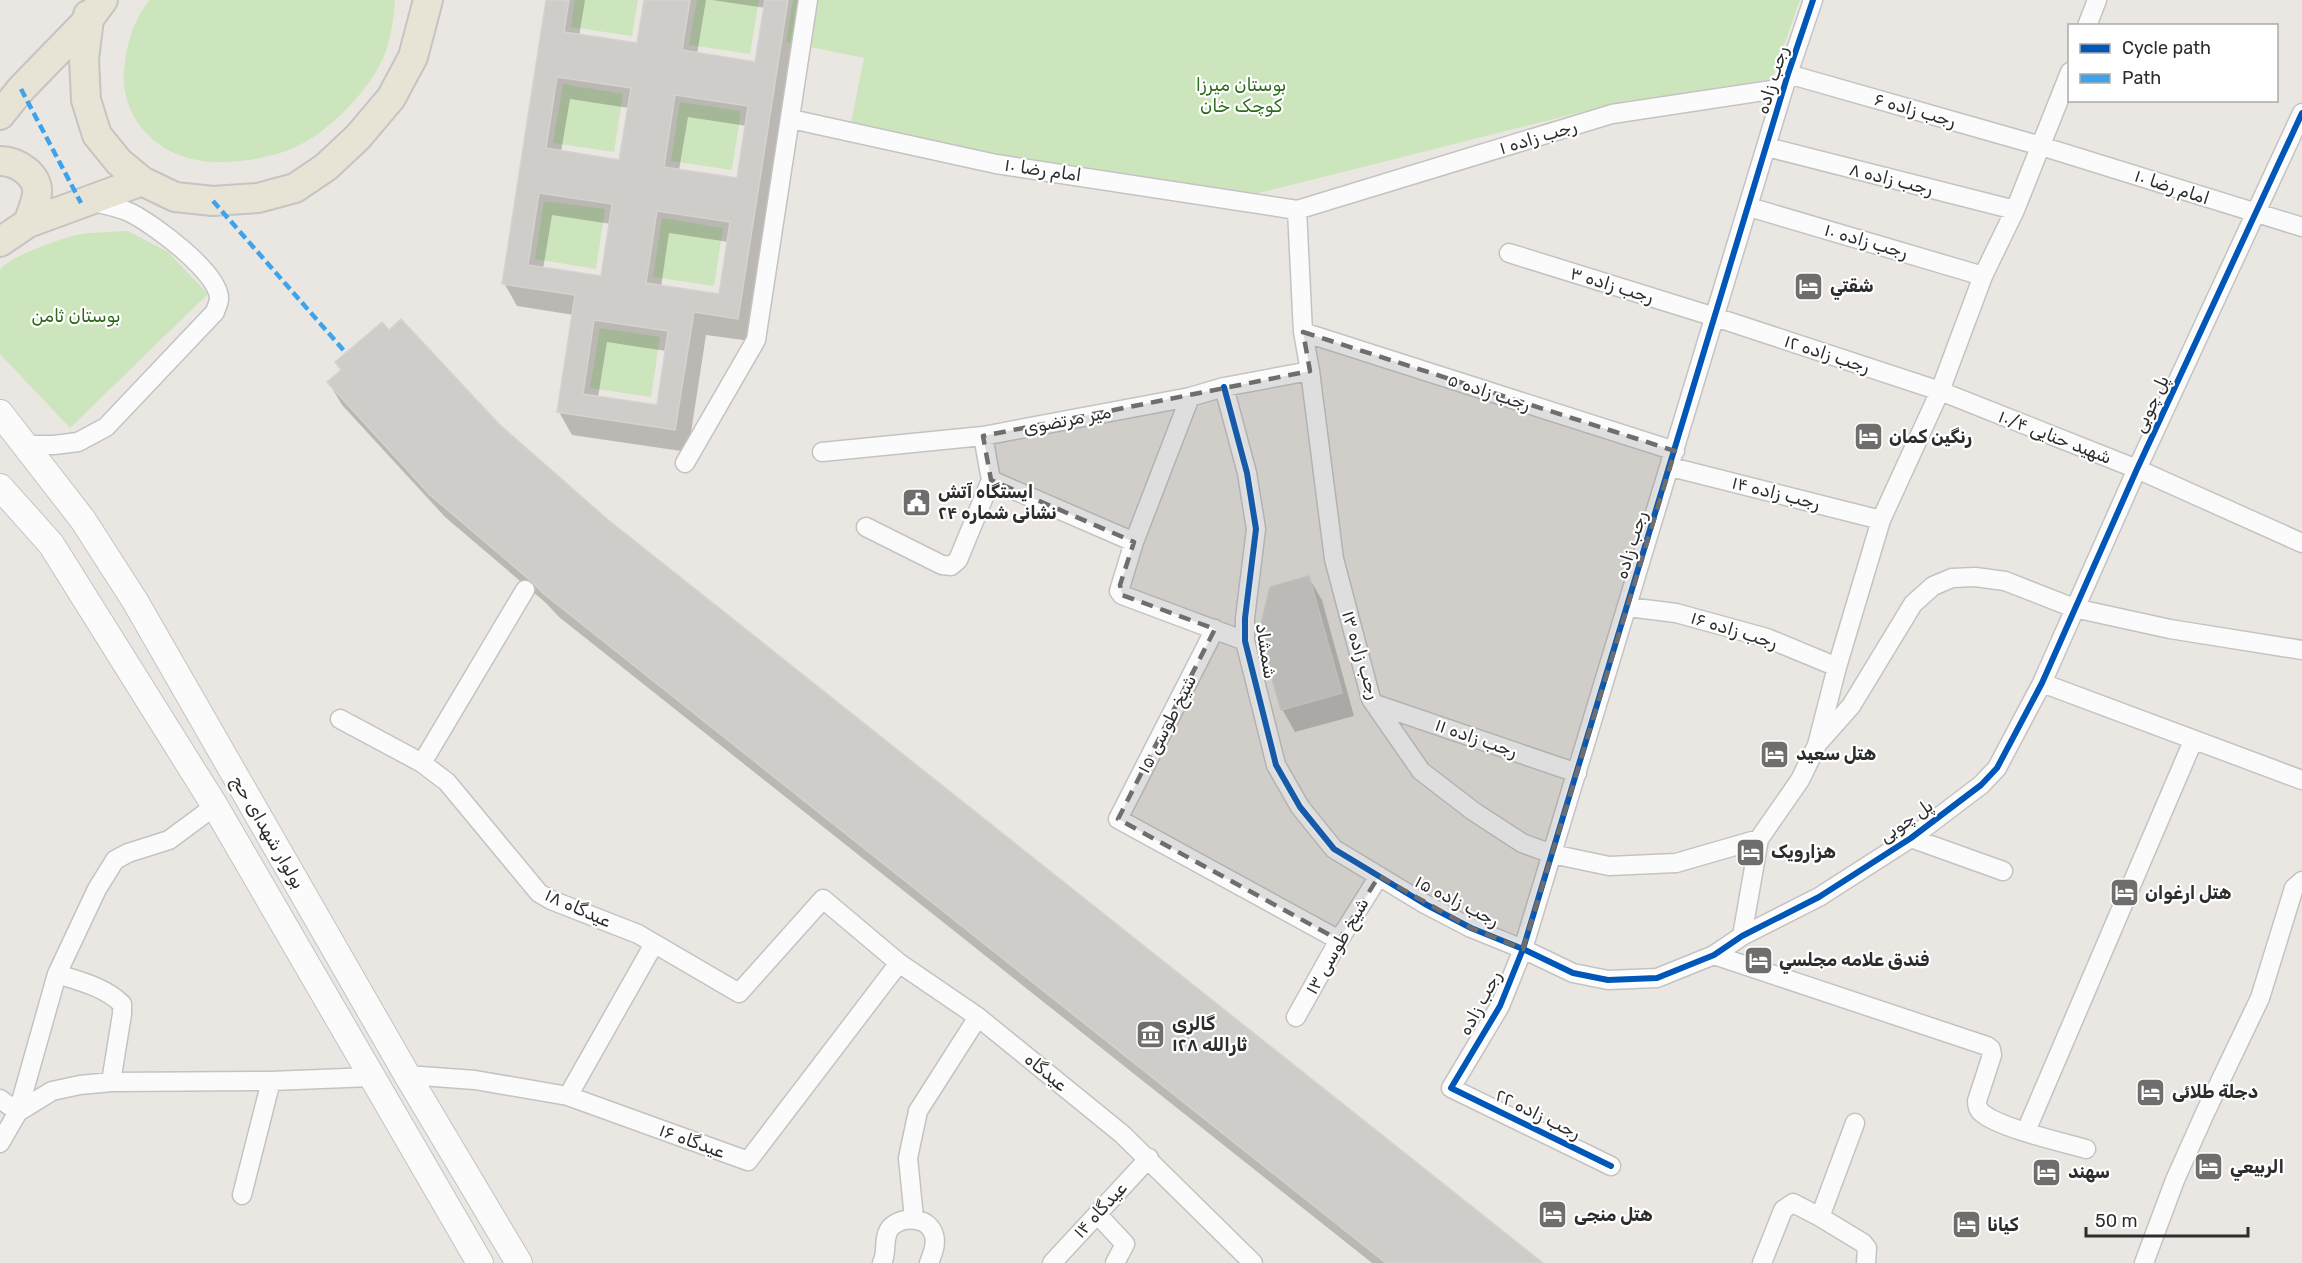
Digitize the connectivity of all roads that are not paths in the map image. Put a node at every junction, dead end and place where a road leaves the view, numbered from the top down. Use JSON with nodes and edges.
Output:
{"nodes":[{"id":1,"x":428,"y":0,"type":"edge"},
{"id":2,"x":808,"y":0,"type":"edge"},
{"id":3,"x":1813,"y":0,"type":"edge"},
{"id":4,"x":2097,"y":0,"type":"edge"},
{"id":5,"x":92,"y":6,"type":"edge"},
{"id":6,"x":2088,"y":24,"type":"edge"},
{"id":7,"x":2068,"y":77,"type":"edge"},
{"id":8,"x":1786,"y":81,"type":"junction"},
{"id":9,"x":2302,"y":113,"type":"edge"},
{"id":10,"x":0,"y":115,"type":"edge"},
{"id":11,"x":790,"y":119,"type":"junction"},
{"id":12,"x":2041,"y":146,"type":"junction"},
{"id":13,"x":1767,"y":147,"type":"junction"},
{"id":14,"x":0,"y":161,"type":"edge"},
{"id":15,"x":142,"y":181,"type":"junction"},
{"id":16,"x":89,"y":201,"type":"junction"},
{"id":17,"x":1749,"y":207,"type":"junction"},
{"id":18,"x":1297,"y":210,"type":"junction"},
{"id":19,"x":2015,"y":210,"type":"junction"},
{"id":20,"x":2256,"y":214,"type":"junction"},
{"id":21,"x":28,"y":223,"type":"junction"},
{"id":22,"x":2302,"y":227,"type":"edge"},
{"id":23,"x":0,"y":242,"type":"edge"},
{"id":24,"x":1509,"y":253,"type":"dead end"},
{"id":25,"x":1983,"y":276,"type":"junction"},
{"id":26,"x":1715,"y":317,"type":"junction"},
{"id":27,"x":1303,"y":332,"type":"junction"},
{"id":28,"x":1310,"y":371,"type":"junction"},
{"id":29,"x":1224,"y":387,"type":"junction"},
{"id":30,"x":1940,"y":391,"type":"junction"},
{"id":31,"x":1190,"y":396,"type":"junction"},
{"id":32,"x":0,"y":413,"type":"edge"},
{"id":33,"x":983,"y":436,"type":"junction"},
{"id":34,"x":24,"y":445,"type":"junction"},
{"id":35,"x":822,"y":452,"type":"dead end"},
{"id":36,"x":1673,"y":459,"type":"junction"},
{"id":37,"x":685,"y":463,"type":"dead end"},
{"id":38,"x":2137,"y":469,"type":"junction"},
{"id":39,"x":991,"y":480,"type":"junction"},
{"id":40,"x":0,"y":487,"type":"edge"},
{"id":41,"x":1881,"y":520,"type":"junction"},
{"id":42,"x":866,"y":527,"type":"dead end"},
{"id":43,"x":1134,"y":542,"type":"junction"},
{"id":44,"x":2302,"y":543,"type":"edge"},
{"id":45,"x":525,"y":590,"type":"dead end"},
{"id":46,"x":1628,"y":607,"type":"junction"},
{"id":47,"x":2074,"y":608,"type":"junction"},
{"id":48,"x":1215,"y":629,"type":"junction"},
{"id":49,"x":1245,"y":641,"type":"junction"},
{"id":50,"x":2302,"y":650,"type":"edge"},
{"id":51,"x":1837,"y":667,"type":"junction"},
{"id":52,"x":2042,"y":683,"type":"junction"},
{"id":53,"x":1375,"y":704,"type":"junction"},
{"id":54,"x":340,"y":719,"type":"dead end"},
{"id":55,"x":2193,"y":741,"type":"junction"},
{"id":56,"x":1817,"y":745,"type":"junction"},
{"id":57,"x":422,"y":763,"type":"junction"},
{"id":58,"x":1577,"y":773,"type":"junction"},
{"id":59,"x":2302,"y":780,"type":"edge"},
{"id":60,"x":215,"y":806,"type":"junction"},
{"id":61,"x":1911,"y":838,"type":"junction"},
{"id":62,"x":1759,"y":839,"type":"junction"},
{"id":63,"x":1552,"y":854,"type":"junction"},
{"id":64,"x":2003,"y":872,"type":"dead end"},
{"id":65,"x":1379,"y":876,"type":"junction"},
{"id":66,"x":2302,"y":881,"type":"edge"},
{"id":67,"x":823,"y":899,"type":"joint"},
{"id":68,"x":1742,"y":936,"type":"junction"},
{"id":69,"x":1339,"y":940,"type":"junction"},
{"id":70,"x":654,"y":944,"type":"junction"},
{"id":71,"x":1523,"y":949,"type":"junction"},
{"id":72,"x":1714,"y":955,"type":"junction"},
{"id":73,"x":899,"y":963,"type":"junction"},
{"id":74,"x":57,"y":974,"type":"junction"},
{"id":75,"x":978,"y":1017,"type":"junction"},
{"id":76,"x":1296,"y":1017,"type":"dead end"},
{"id":77,"x":407,"y":1075,"type":"junction"},
{"id":78,"x":371,"y":1077,"type":"junction"},
{"id":79,"x":271,"y":1081,"type":"junction"},
{"id":80,"x":111,"y":1082,"type":"junction"},
{"id":81,"x":1451,"y":1088,"type":"joint"},
{"id":82,"x":568,"y":1096,"type":"junction"},
{"id":83,"x":0,"y":1099,"type":"edge"},
{"id":84,"x":18,"y":1112,"type":"junction"},
{"id":85,"x":1856,"y":1124,"type":"dead end"},
{"id":86,"x":2026,"y":1131,"type":"junction"},
{"id":87,"x":0,"y":1143,"type":"edge"},
{"id":88,"x":2086,"y":1149,"type":"dead end"},
{"id":89,"x":1149,"y":1158,"type":"junction"},
{"id":90,"x":1611,"y":1166,"type":"dead end"},
{"id":91,"x":242,"y":1196,"type":"dead end"},
{"id":92,"x":1097,"y":1214,"type":"junction"},
{"id":93,"x":1820,"y":1217,"type":"junction"},
{"id":94,"x":914,"y":1218,"type":"junction"},
{"id":95,"x":1250,"y":1262,"type":"edge"},
{"id":96,"x":480,"y":1263,"type":"edge"},
{"id":97,"x":519,"y":1263,"type":"edge"},
{"id":98,"x":882,"y":1263,"type":"edge"},
{"id":99,"x":929,"y":1263,"type":"edge"},
{"id":100,"x":1052,"y":1263,"type":"edge"},
{"id":101,"x":1115,"y":1263,"type":"edge"},
{"id":102,"x":1762,"y":1263,"type":"edge"},
{"id":103,"x":1866,"y":1263,"type":"edge"},
{"id":104,"x":2144,"y":1263,"type":"edge"}],
"edges":[{"from":1,"to":15,"type":"main road"},
{"from":2,"to":11,"type":"street"},
{"from":3,"to":8,"type":"street","name":"رجب زاده"},
{"from":4,"to":6,"type":"street"},
{"from":5,"to":10,"type":"main road"},
{"from":5,"to":15,"type":"main road"},
{"from":7,"to":12,"type":"street"},
{"from":8,"to":12,"type":"street","name":"رجب زاده ۶"},
{"from":8,"to":13,"type":"street","name":"رجب زاده"},
{"from":8,"to":18,"type":"street","name":"رجب زاده ۱"},
{"from":9,"to":20,"type":"street","name":"پل چوبی"},
{"from":11,"to":18,"type":"street","name":"امام رضا ۱۰"},
{"from":11,"to":37,"type":"street"},
{"from":12,"to":19,"type":"street"},
{"from":12,"to":20,"type":"street","name":"امام رضا ۱۰"},
{"from":13,"to":17,"type":"street","name":"رجب زاده"},
{"from":13,"to":19,"type":"street","name":"رجب زاده ۸"},
{"from":14,"to":21,"type":"main road"},
{"from":15,"to":16,"type":"main road"},
{"from":16,"to":21,"type":"main road"},
{"from":16,"to":34,"type":"street"},
{"from":17,"to":25,"type":"street","name":"رجب زاده ۱۰"},
{"from":17,"to":26,"type":"street","name":"رجب زاده"},
{"from":18,"to":27,"type":"street","name":"رجب زاده ۱۳"},
{"from":19,"to":25,"type":"street"},
{"from":20,"to":22,"type":"street","name":"امام رضا ۱۰"},
{"from":20,"to":38,"type":"street","name":"پل چوبی"},
{"from":21,"to":23,"type":"main road"},
{"from":24,"to":26,"type":"street","name":"رجب زاده ۳"},
{"from":25,"to":30,"type":"street"},
{"from":26,"to":30,"type":"street","name":"رجب زاده ۱۲"},
{"from":26,"to":36,"type":"street","name":"رجب زاده"},
{"from":27,"to":28,"type":"street","name":"رجب زاده ۱۳"},
{"from":27,"to":36,"type":"street","name":"رجب زاده ۵"},
{"from":28,"to":29,"type":"street","name":"میر مرتضوی"},
{"from":28,"to":53,"type":"street","name":"رجب زاده ۱۳"},
{"from":29,"to":31,"type":"street","name":"میر مرتضوی"},
{"from":29,"to":49,"type":"street","name":"شمشاد"},
{"from":30,"to":38,"type":"street","name":"شهید حنایی ۱۰/۴"},
{"from":30,"to":41,"type":"street"},
{"from":31,"to":33,"type":"street","name":"میر مرتضوی"},
{"from":31,"to":43,"type":"street"},
{"from":32,"to":34,"type":"street","name":"بولوار شهدای حج"},
{"from":33,"to":35,"type":"street","name":"میر مرتضوی"},
{"from":33,"to":39,"type":"street"},
{"from":34,"to":77,"type":"street","name":"بولوار شهدای حج"},
{"from":36,"to":41,"type":"street","name":"رجب زاده ۱۴"},
{"from":36,"to":46,"type":"street","name":"رجب زاده"},
{"from":38,"to":44,"type":"street","name":"شهید حنایی ۱۰/۴"},
{"from":38,"to":47,"type":"street","name":"پل چوبی"},
{"from":39,"to":42,"type":"street"},
{"from":39,"to":43,"type":"street"},
{"from":40,"to":60,"type":"street","name":"بولوار شهدای حج"},
{"from":41,"to":51,"type":"street"},
{"from":43,"to":48,"type":"street"},
{"from":45,"to":57,"type":"street"},
{"from":46,"to":51,"type":"street","name":"رجب زاده ۱۶"},
{"from":46,"to":58,"type":"street","name":"رجب زاده"},
{"from":47,"to":50,"type":"street"},
{"from":47,"to":52,"type":"street","name":"پل چوبی"},
{"from":47,"to":56,"type":"street"},
{"from":48,"to":49,"type":"street"},
{"from":48,"to":69,"type":"street","name":"۱۵ شیخ طوسی"},
{"from":49,"to":65,"type":"street","name":"شمشاد"},
{"from":51,"to":56,"type":"street"},
{"from":52,"to":55,"type":"street"},
{"from":52,"to":61,"type":"street","name":"پل چوبی"},
{"from":53,"to":58,"type":"street","name":"رجب زاده ۱۱"},
{"from":53,"to":63,"type":"street","name":"رجب زاده ۱۳"},
{"from":54,"to":57,"type":"street","name":"عیدگاه ۱۸"},
{"from":55,"to":59,"type":"street"},
{"from":55,"to":86,"type":"street"},
{"from":56,"to":62,"type":"street"},
{"from":57,"to":70,"type":"street","name":"عیدگاه ۱۸"},
{"from":58,"to":63,"type":"street","name":"رجب زاده"},
{"from":60,"to":74,"type":"street"},
{"from":60,"to":78,"type":"street","name":"بولوار شهدای حج"},
{"from":61,"to":64,"type":"street"},
{"from":61,"to":68,"type":"street","name":"پل چوبی"},
{"from":62,"to":63,"type":"street","name":"رجب زاده ۱۳"},
{"from":62,"to":68,"type":"street"},
{"from":63,"to":71,"type":"street","name":"رجب زاده"},
{"from":65,"to":69,"type":"street","name":"شیخ طوسی ۱۳"},
{"from":65,"to":71,"type":"street","name":"رجب زاده ۱۵"},
{"from":66,"to":104,"type":"street"},
{"from":67,"to":70,"type":"street","name":"عیدگاه ۱۸"},
{"from":67,"to":73,"type":"street","name":"عیدگاه"},
{"from":68,"to":72,"type":"street","name":"پل چوبی"},
{"from":69,"to":76,"type":"street","name":"شیخ طوسی ۱۳"},
{"from":70,"to":82,"type":"street"},
{"from":71,"to":72,"type":"street","name":"رجب زاده ۱۵"},
{"from":71,"to":81,"type":"street","name":"رجب زاده"},
{"from":72,"to":86,"type":"street"},
{"from":73,"to":75,"type":"street","name":"عیدگاه"},
{"from":73,"to":82,"type":"street","name":"عیدگاه ۱۶"},
{"from":74,"to":80,"type":"street"},
{"from":74,"to":84,"type":"street"},
{"from":75,"to":89,"type":"street","name":"عیدگاه"},
{"from":75,"to":94,"type":"street"},
{"from":77,"to":82,"type":"street","name":"عیدگاه ۱۶"},
{"from":77,"to":97,"type":"street","name":"بولوار شهدای حج"},
{"from":78,"to":79,"type":"street"},
{"from":78,"to":96,"type":"street","name":"بولوار شهدای حج"},
{"from":79,"to":80,"type":"street"},
{"from":79,"to":91,"type":"street"},
{"from":80,"to":84,"type":"street"},
{"from":81,"to":90,"type":"street","name":"رجب زاده ۲۲"},
{"from":83,"to":84,"type":"street"},
{"from":84,"to":87,"type":"street"},
{"from":85,"to":93,"type":"street"},
{"from":86,"to":88,"type":"street"},
{"from":89,"to":92,"type":"street","name":"عیدگاه ۱۴"},
{"from":89,"to":95,"type":"street","name":"عیدگاه"},
{"from":92,"to":100,"type":"street","name":"عیدگاه ۱۴"},
{"from":92,"to":101,"type":"street"},
{"from":93,"to":102,"type":"street"},
{"from":93,"to":103,"type":"street"},
{"from":94,"to":98,"type":"street"},
{"from":94,"to":99,"type":"street"}]}
